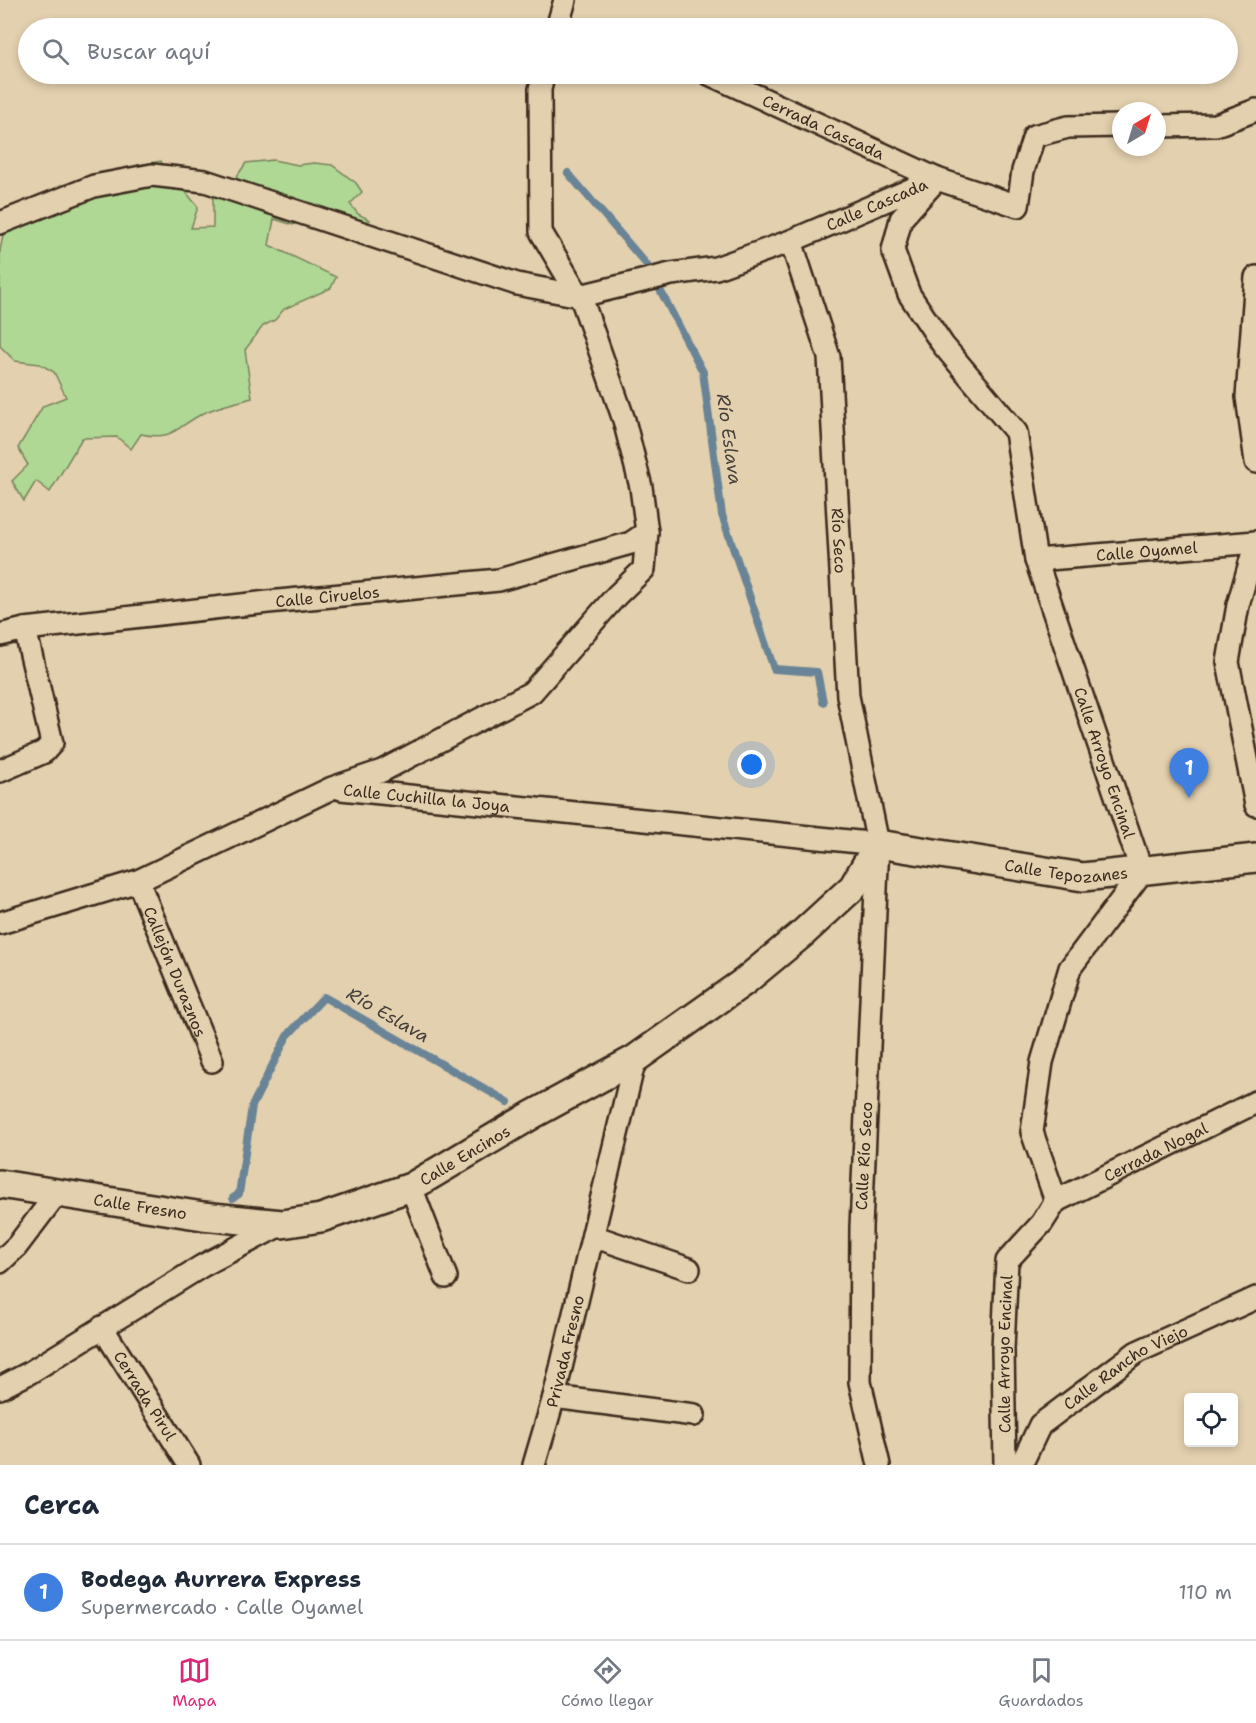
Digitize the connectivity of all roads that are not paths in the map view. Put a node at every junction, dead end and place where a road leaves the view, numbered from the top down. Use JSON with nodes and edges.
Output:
{"nodes":[{"id":1,"x":565,"y":0,"type":"edge"},
{"id":2,"x":560,"y":18,"type":"edge"},
{"id":3,"x":541,"y":84,"type":"edge"},
{"id":4,"x":731,"y":84,"type":"edge"},
{"id":5,"x":1256,"y":110,"type":"edge"},
{"id":6,"x":1112,"y":126,"type":"edge"},
{"id":7,"x":1166,"y":126,"type":"edge"},
{"id":8,"x":937,"y":179,"type":"junction"},
{"id":9,"x":0,"y":224,"type":"edge"},
{"id":10,"x":791,"y":241,"type":"junction"},
{"id":11,"x":1256,"y":278,"type":"edge"},
{"id":12,"x":580,"y":296,"type":"junction"},
{"id":13,"x":1256,"y":462,"type":"edge"},
{"id":14,"x":647,"y":532,"type":"junction"},
{"id":15,"x":1256,"y":542,"type":"edge"},
{"id":16,"x":1036,"y":560,"type":"junction"},
{"id":17,"x":25,"y":629,"type":"junction"},
{"id":18,"x":0,"y":635,"type":"edge"},
{"id":19,"x":0,"y":771,"type":"edge"},
{"id":20,"x":332,"y":788,"type":"junction"},
{"id":21,"x":1256,"y":805,"type":"edge"},
{"id":22,"x":878,"y":844,"type":"junction"},
{"id":23,"x":1256,"y":858,"type":"edge"},
{"id":24,"x":1142,"y":872,"type":"junction"},
{"id":25,"x":138,"y":881,"type":"junction"},
{"id":26,"x":0,"y":923,"type":"edge"},
{"id":27,"x":635,"y":1059,"type":"junction"},
{"id":28,"x":212,"y":1061,"type":"dead end"},
{"id":29,"x":1256,"y":1102,"type":"edge"},
{"id":30,"x":0,"y":1184,"type":"edge"},
{"id":31,"x":411,"y":1187,"type":"junction"},
{"id":32,"x":58,"y":1192,"type":"junction"},
{"id":33,"x":1056,"y":1201,"type":"junction"},
{"id":34,"x":282,"y":1224,"type":"junction"},
{"id":35,"x":593,"y":1236,"type":"junction"},
{"id":36,"x":0,"y":1262,"type":"edge"},
{"id":37,"x":689,"y":1269,"type":"dead end"},
{"id":38,"x":446,"y":1277,"type":"dead end"},
{"id":39,"x":1256,"y":1298,"type":"edge"},
{"id":40,"x":102,"y":1327,"type":"junction"},
{"id":41,"x":0,"y":1388,"type":"edge"},
{"id":42,"x":554,"y":1397,"type":"junction"},
{"id":43,"x":694,"y":1415,"type":"dead end"},
{"id":44,"x":189,"y":1465,"type":"edge"},
{"id":45,"x":534,"y":1465,"type":"edge"},
{"id":46,"x":879,"y":1465,"type":"edge"},
{"id":47,"x":1005,"y":1465,"type":"edge"},
{"id":48,"x":1021,"y":1465,"type":"edge"}],
"edges":[{"from":1,"to":2,"type":"street"},
{"from":3,"to":12,"type":"street"},
{"from":4,"to":8,"type":"street","name":"Cerrada Cascada"},
{"from":5,"to":7,"type":"street"},
{"from":6,"to":8,"type":"street","name":"Calle Cascada"},
{"from":8,"to":10,"type":"street","name":"Calle Cascada"},
{"from":8,"to":16,"type":"street","name":"Calle Arroyo Encinal"},
{"from":9,"to":12,"type":"street"},
{"from":10,"to":12,"type":"street","name":"Calle Cascada"},
{"from":10,"to":22,"type":"street","name":"Río Seco"},
{"from":11,"to":13,"type":"street"},
{"from":12,"to":14,"type":"street"},
{"from":14,"to":17,"type":"street","name":"Calle Ciruelos"},
{"from":14,"to":20,"type":"street"},
{"from":15,"to":16,"type":"street","name":"Calle Oyamel"},
{"from":15,"to":21,"type":"street","name":"Calle Oyamel"},
{"from":16,"to":24,"type":"street","name":"Calle Arroyo Encinal"},
{"from":17,"to":18,"type":"street","name":"Calle Ciruelos"},
{"from":17,"to":19,"type":"street"},
{"from":20,"to":22,"type":"street","name":"Calle Cuchilla la Joya"},
{"from":20,"to":25,"type":"street","name":"Calle Cuchilla la Joya"},
{"from":22,"to":24,"type":"street","name":"Calle Tepozanes"},
{"from":22,"to":27,"type":"street","name":"Calle Encinos"},
{"from":22,"to":46,"type":"street","name":"Calle Río Seco"},
{"from":23,"to":24,"type":"street","name":"Calle Tepozanes"},
{"from":24,"to":33,"type":"street"},
{"from":25,"to":26,"type":"street","name":"Calle Cuchilla la Joya"},
{"from":25,"to":28,"type":"street","name":"Callejón Duraznos"},
{"from":27,"to":31,"type":"street","name":"Calle Encinos"},
{"from":27,"to":35,"type":"street","name":"Privada Fresno"},
{"from":29,"to":33,"type":"street","name":"Cerrada Nogal"},
{"from":30,"to":32,"type":"street","name":"Calle Fresno"},
{"from":31,"to":34,"type":"street","name":"Calle Encinos"},
{"from":31,"to":38,"type":"street"},
{"from":32,"to":34,"type":"street","name":"Calle Fresno"},
{"from":32,"to":36,"type":"street"},
{"from":33,"to":47,"type":"street","name":"Calle Arroyo Encinal"},
{"from":34,"to":40,"type":"street","name":"Calle Encinos"},
{"from":35,"to":37,"type":"street"},
{"from":35,"to":42,"type":"street","name":"Privada Fresno"},
{"from":39,"to":48,"type":"street","name":"Calle Rancho Viejo"},
{"from":40,"to":41,"type":"street","name":"Calle Encinos"},
{"from":40,"to":44,"type":"street","name":"Cerrada Pirul"},
{"from":42,"to":43,"type":"street"},
{"from":42,"to":45,"type":"street","name":"Privada Fresno"}]}
